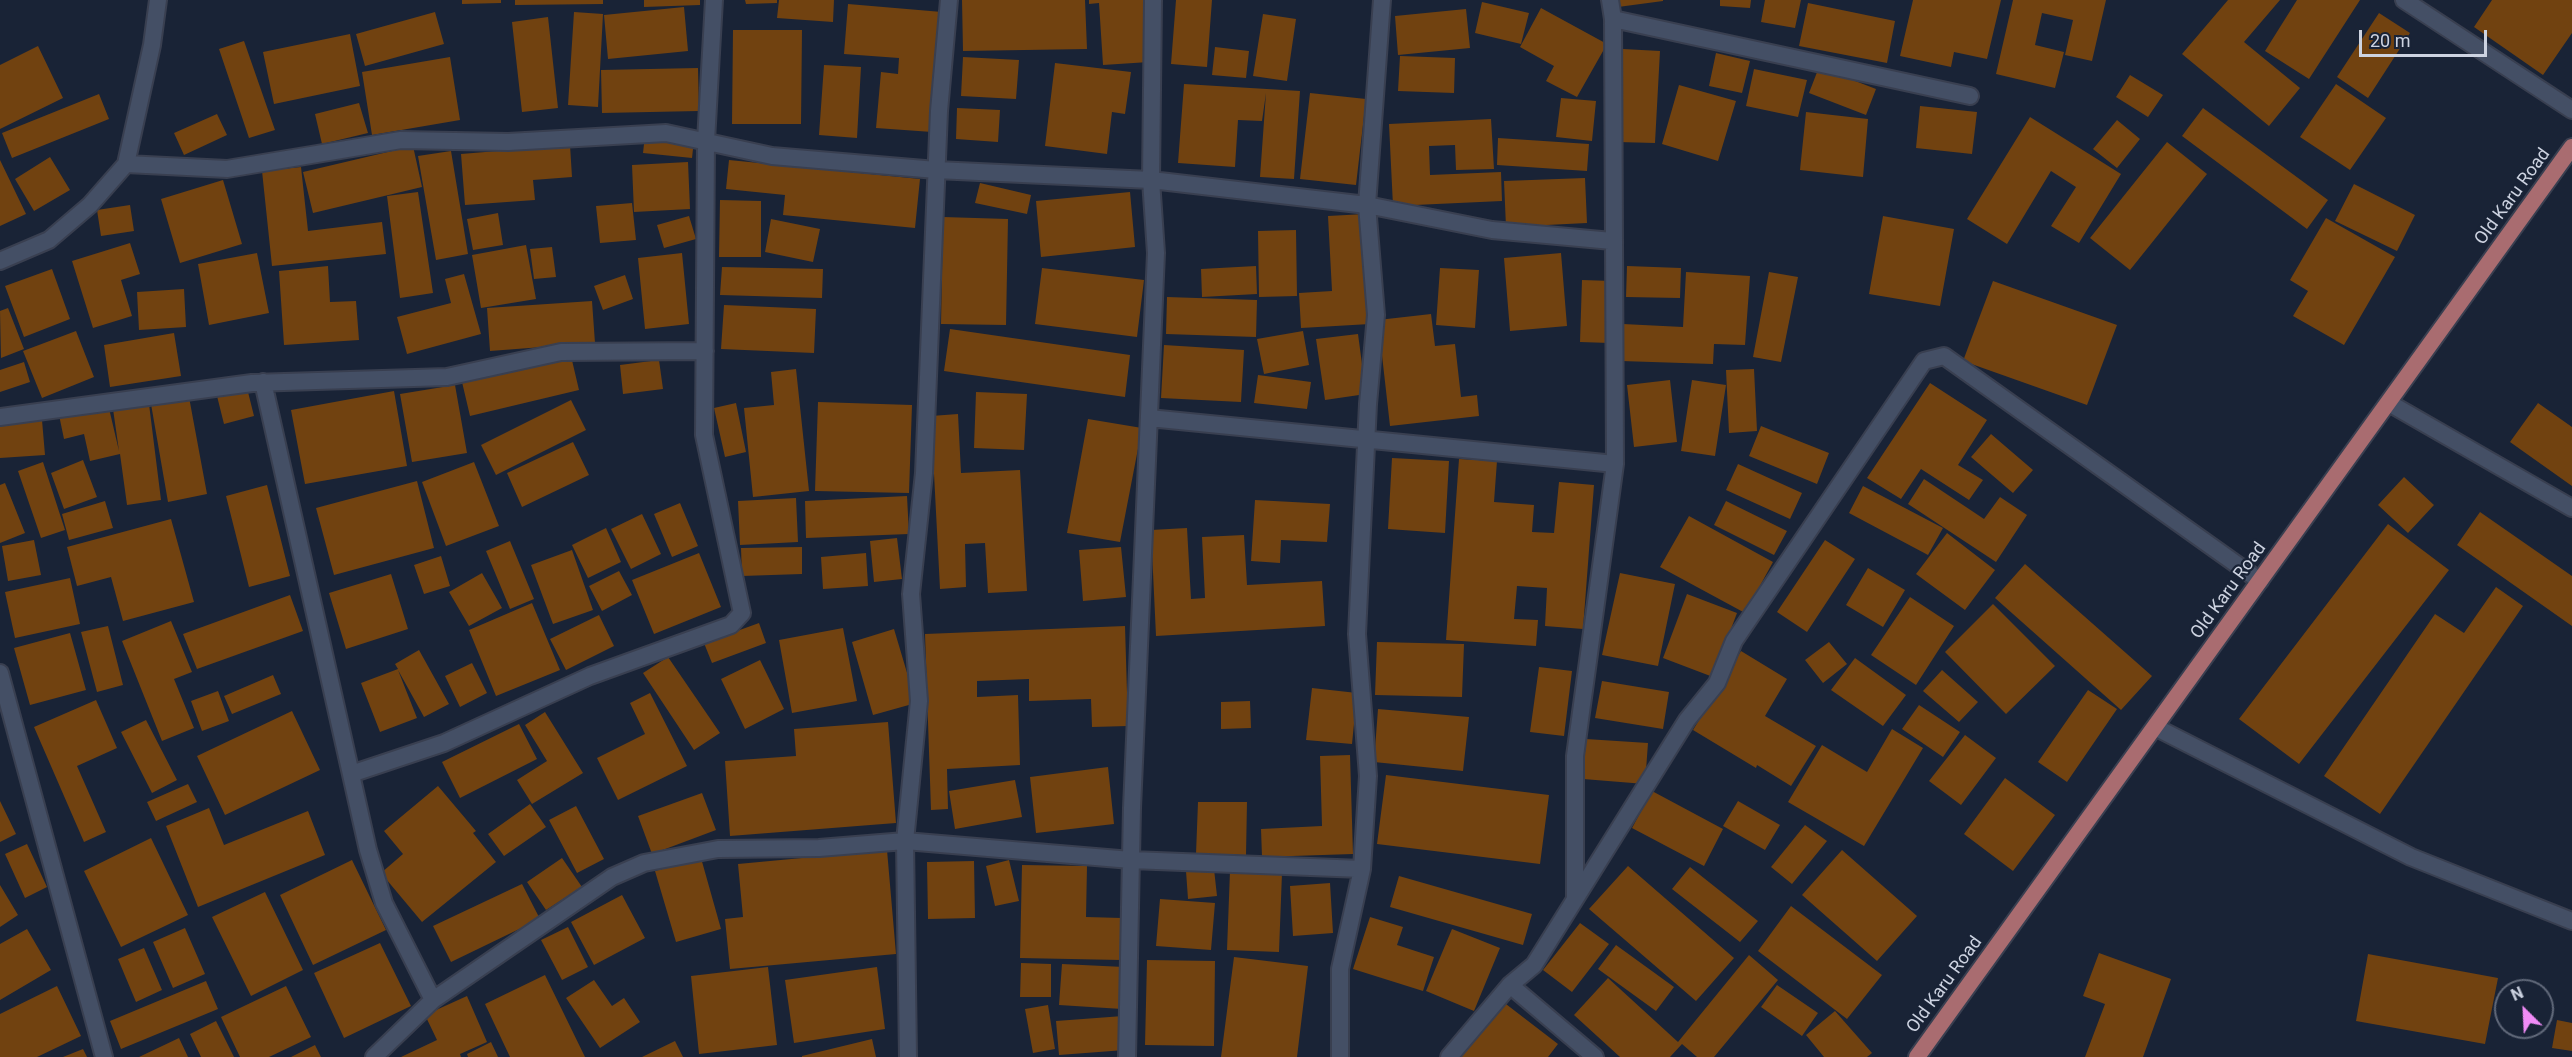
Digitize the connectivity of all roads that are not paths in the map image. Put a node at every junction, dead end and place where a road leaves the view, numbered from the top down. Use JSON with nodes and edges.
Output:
{"nodes":[{"id":1,"x":159,"y":0,"type":"edge"},
{"id":2,"x":714,"y":0,"type":"edge"},
{"id":3,"x":949,"y":0,"type":"edge"},
{"id":4,"x":1153,"y":0,"type":"edge"},
{"id":5,"x":1382,"y":0,"type":"edge"},
{"id":6,"x":1610,"y":0,"type":"edge"},
{"id":7,"x":2404,"y":0,"type":"edge"},
{"id":8,"x":1613,"y":20,"type":"junction"},
{"id":9,"x":1970,"y":96,"type":"dead end"},
{"id":10,"x":2572,"y":110,"type":"edge"},
{"id":11,"x":705,"y":141,"type":"junction"},
{"id":12,"x":2572,"y":147,"type":"edge"},
{"id":13,"x":126,"y":164,"type":"junction"},
{"id":14,"x":936,"y":170,"type":"junction"},
{"id":15,"x":1151,"y":180,"type":"junction"},
{"id":16,"x":1367,"y":205,"type":"junction"},
{"id":17,"x":1612,"y":241,"type":"junction"},
{"id":18,"x":0,"y":261,"type":"edge"},
{"id":19,"x":705,"y":351,"type":"junction"},
{"id":20,"x":263,"y":382,"type":"junction"},
{"id":21,"x":2389,"y":403,"type":"junction"},
{"id":22,"x":0,"y":417,"type":"edge"},
{"id":23,"x":1149,"y":418,"type":"junction"},
{"id":24,"x":1366,"y":441,"type":"junction"},
{"id":25,"x":1615,"y":464,"type":"junction"},
{"id":26,"x":2572,"y":508,"type":"edge"},
{"id":27,"x":2260,"y":581,"type":"junction"},
{"id":28,"x":0,"y":673,"type":"edge"},
{"id":29,"x":2155,"y":727,"type":"junction"},
{"id":30,"x":351,"y":774,"type":"junction"},
{"id":31,"x":905,"y":841,"type":"junction"},
{"id":32,"x":1131,"y":860,"type":"junction"},
{"id":33,"x":1362,"y":868,"type":"junction"},
{"id":34,"x":1575,"y":900,"type":"junction"},
{"id":35,"x":2572,"y":921,"type":"edge"},
{"id":36,"x":1510,"y":985,"type":"junction"},
{"id":37,"x":433,"y":1000,"type":"junction"},
{"id":38,"x":104,"y":1057,"type":"edge"},
{"id":39,"x":374,"y":1057,"type":"edge"},
{"id":40,"x":908,"y":1057,"type":"edge"},
{"id":41,"x":1127,"y":1057,"type":"edge"},
{"id":42,"x":1340,"y":1057,"type":"edge"},
{"id":43,"x":1449,"y":1057,"type":"edge"},
{"id":44,"x":1595,"y":1057,"type":"edge"},
{"id":45,"x":1917,"y":1057,"type":"edge"}],
"edges":[{"from":1,"to":13,"type":"street"},
{"from":2,"to":11,"type":"street"},
{"from":3,"to":14,"type":"street"},
{"from":4,"to":15,"type":"street"},
{"from":5,"to":16,"type":"street"},
{"from":6,"to":8,"type":"street"},
{"from":7,"to":10,"type":"street"},
{"from":8,"to":9,"type":"street"},
{"from":8,"to":17,"type":"street"},
{"from":11,"to":13,"type":"street"},
{"from":11,"to":14,"type":"street"},
{"from":11,"to":19,"type":"street"},
{"from":12,"to":21,"type":"main road","name":"Old Karu Road"},
{"from":13,"to":18,"type":"street"},
{"from":14,"to":15,"type":"street"},
{"from":14,"to":31,"type":"street"},
{"from":15,"to":16,"type":"street"},
{"from":15,"to":23,"type":"street"},
{"from":16,"to":17,"type":"street"},
{"from":16,"to":24,"type":"street"},
{"from":17,"to":25,"type":"street"},
{"from":19,"to":20,"type":"street"},
{"from":19,"to":30,"type":"street"},
{"from":20,"to":22,"type":"street"},
{"from":20,"to":30,"type":"street"},
{"from":21,"to":26,"type":"street"},
{"from":21,"to":27,"type":"main road","name":"Old Karu Road"},
{"from":23,"to":24,"type":"street"},
{"from":23,"to":32,"type":"street"},
{"from":24,"to":25,"type":"street"},
{"from":24,"to":33,"type":"street"},
{"from":25,"to":34,"type":"street"},
{"from":27,"to":29,"type":"main road","name":"Old Karu Road"},
{"from":27,"to":34,"type":"street"},
{"from":28,"to":38,"type":"street"},
{"from":29,"to":35,"type":"street"},
{"from":29,"to":45,"type":"main road","name":"Old Karu Road"},
{"from":30,"to":37,"type":"street"},
{"from":31,"to":32,"type":"street"},
{"from":31,"to":37,"type":"street"},
{"from":31,"to":40,"type":"street"},
{"from":32,"to":33,"type":"street"},
{"from":32,"to":41,"type":"street"},
{"from":33,"to":42,"type":"street"},
{"from":34,"to":36,"type":"street"},
{"from":36,"to":43,"type":"street"},
{"from":36,"to":44,"type":"street"},
{"from":37,"to":39,"type":"street"}]}
